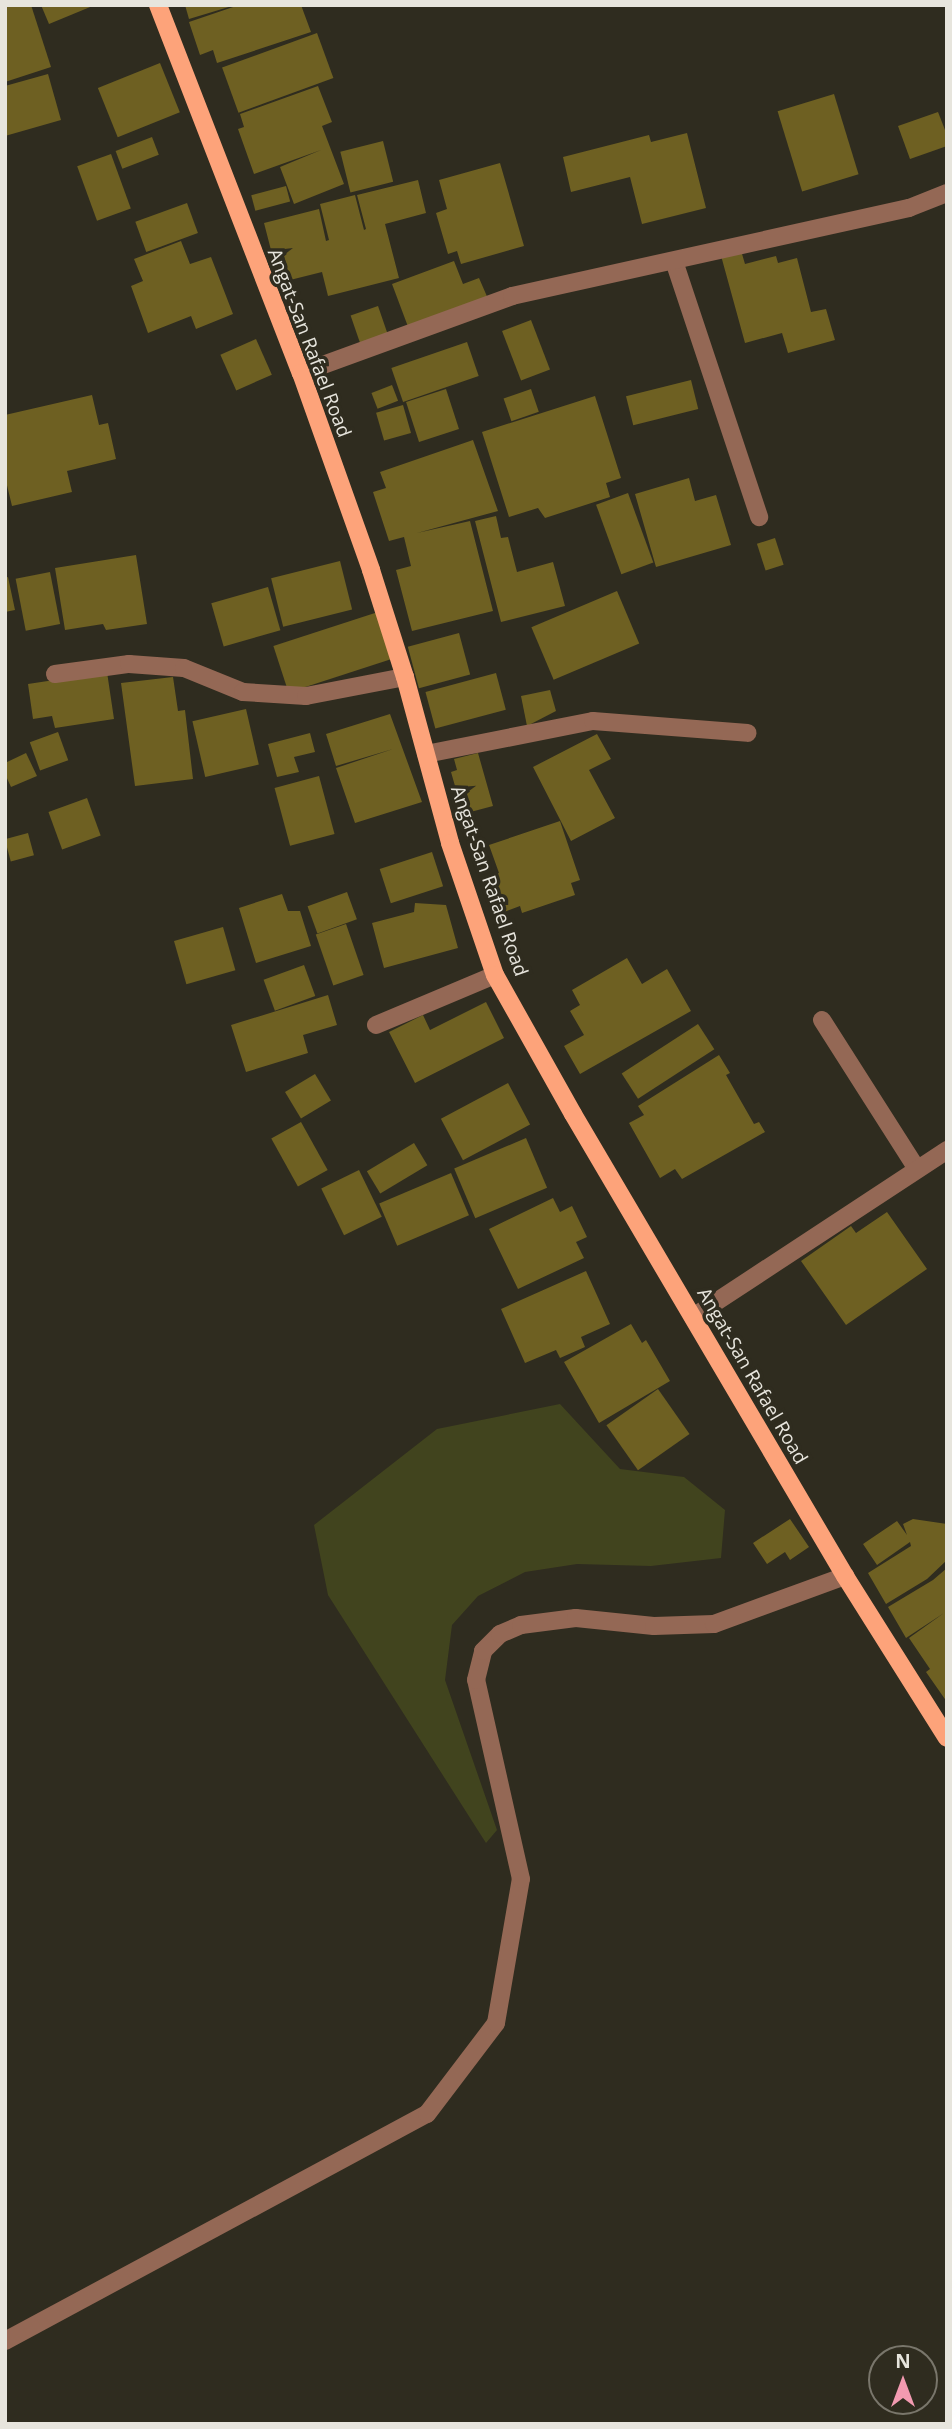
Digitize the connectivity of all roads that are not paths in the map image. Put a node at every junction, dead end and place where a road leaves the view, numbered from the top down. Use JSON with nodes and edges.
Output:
{"nodes":[{"id":1,"x":158,"y":5,"type":"edge"},
{"id":2,"x":947,"y":193,"type":"edge"},
{"id":3,"x":674,"y":261,"type":"junction"},
{"id":4,"x":301,"y":373,"type":"junction"},
{"id":5,"x":759,"y":517,"type":"dead end"},
{"id":6,"x":54,"y":674,"type":"dead end"},
{"id":7,"x":405,"y":677,"type":"junction"},
{"id":8,"x":748,"y":733,"type":"dead end"},
{"id":9,"x":426,"y":754,"type":"junction"},
{"id":10,"x":495,"y":975,"type":"junction"},
{"id":11,"x":822,"y":1020,"type":"dead end"},
{"id":12,"x":376,"y":1025,"type":"dead end"},
{"id":13,"x":947,"y":1150,"type":"edge"},
{"id":14,"x":916,"y":1169,"type":"junction"},
{"id":15,"x":693,"y":1317,"type":"junction"},
{"id":16,"x":845,"y":1576,"type":"junction"},
{"id":17,"x":947,"y":1738,"type":"edge"},
{"id":18,"x":5,"y":2341,"type":"edge"}],
"edges":[{"from":1,"to":4,"type":"main road","name":"Angat-San Rafael Road"},
{"from":2,"to":3,"type":"street"},
{"from":3,"to":4,"type":"street"},
{"from":3,"to":5,"type":"street"},
{"from":4,"to":7,"type":"main road","name":"Angat-San Rafael Road"},
{"from":6,"to":7,"type":"street"},
{"from":7,"to":9,"type":"main road","name":"Angat-San Rafael Road"},
{"from":8,"to":9,"type":"street"},
{"from":9,"to":10,"type":"main road","name":"Angat-San Rafael Road"},
{"from":10,"to":12,"type":"street"},
{"from":10,"to":15,"type":"main road","name":"Angat-San Rafael Road"},
{"from":11,"to":14,"type":"street"},
{"from":13,"to":14,"type":"street"},
{"from":14,"to":15,"type":"street"},
{"from":15,"to":16,"type":"main road","name":"Angat-San Rafael Road"},
{"from":16,"to":17,"type":"main road","name":"Angat-San Rafael Road"},
{"from":16,"to":18,"type":"street"}]}
